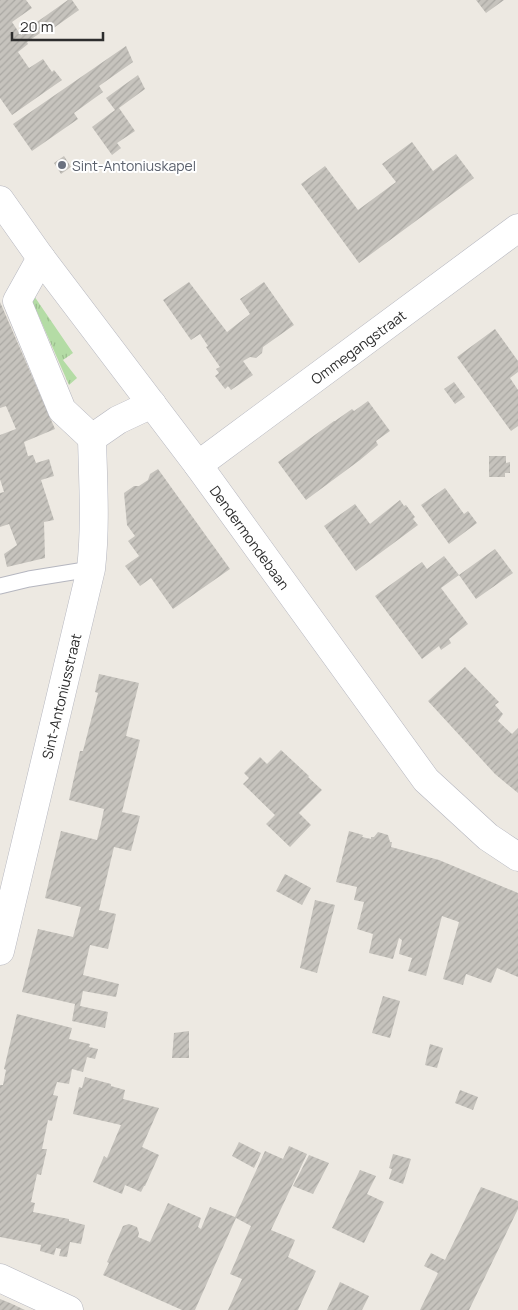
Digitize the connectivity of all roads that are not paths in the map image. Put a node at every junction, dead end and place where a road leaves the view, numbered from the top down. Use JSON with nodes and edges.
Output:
{"nodes":[{"id":1,"x":0,"y":200,"type":"edge"},
{"id":2,"x":518,"y":228,"type":"edge"},
{"id":3,"x":42,"y":258,"type":"junction"},
{"id":4,"x":152,"y":404,"type":"junction"},
{"id":5,"x":92,"y":438,"type":"junction"},
{"id":6,"x":198,"y":465,"type":"junction"},
{"id":7,"x":91,"y":569,"type":"junction"},
{"id":8,"x":0,"y":586,"type":"edge"},
{"id":9,"x":518,"y":857,"type":"edge"},
{"id":10,"x":0,"y":951,"type":"edge"},
{"id":11,"x":0,"y":1278,"type":"edge"},
{"id":12,"x":69,"y":1310,"type":"edge"}],
"edges":[{"from":1,"to":3,"type":"street","name":"Dendermondebaan"},
{"from":2,"to":6,"type":"street","name":"Ommegangstraat"},
{"from":3,"to":4,"type":"street","name":"Dendermondebaan"},
{"from":3,"to":5,"type":"street"},
{"from":4,"to":5,"type":"street"},
{"from":4,"to":6,"type":"street","name":"Dendermondebaan"},
{"from":5,"to":7,"type":"street","name":"Sint-Antoniusstraat"},
{"from":6,"to":9,"type":"street","name":"Dendermondebaan"},
{"from":7,"to":8,"type":"lane"},
{"from":7,"to":10,"type":"street","name":"Sint-Antoniusstraat"},
{"from":11,"to":12,"type":"street"}]}
